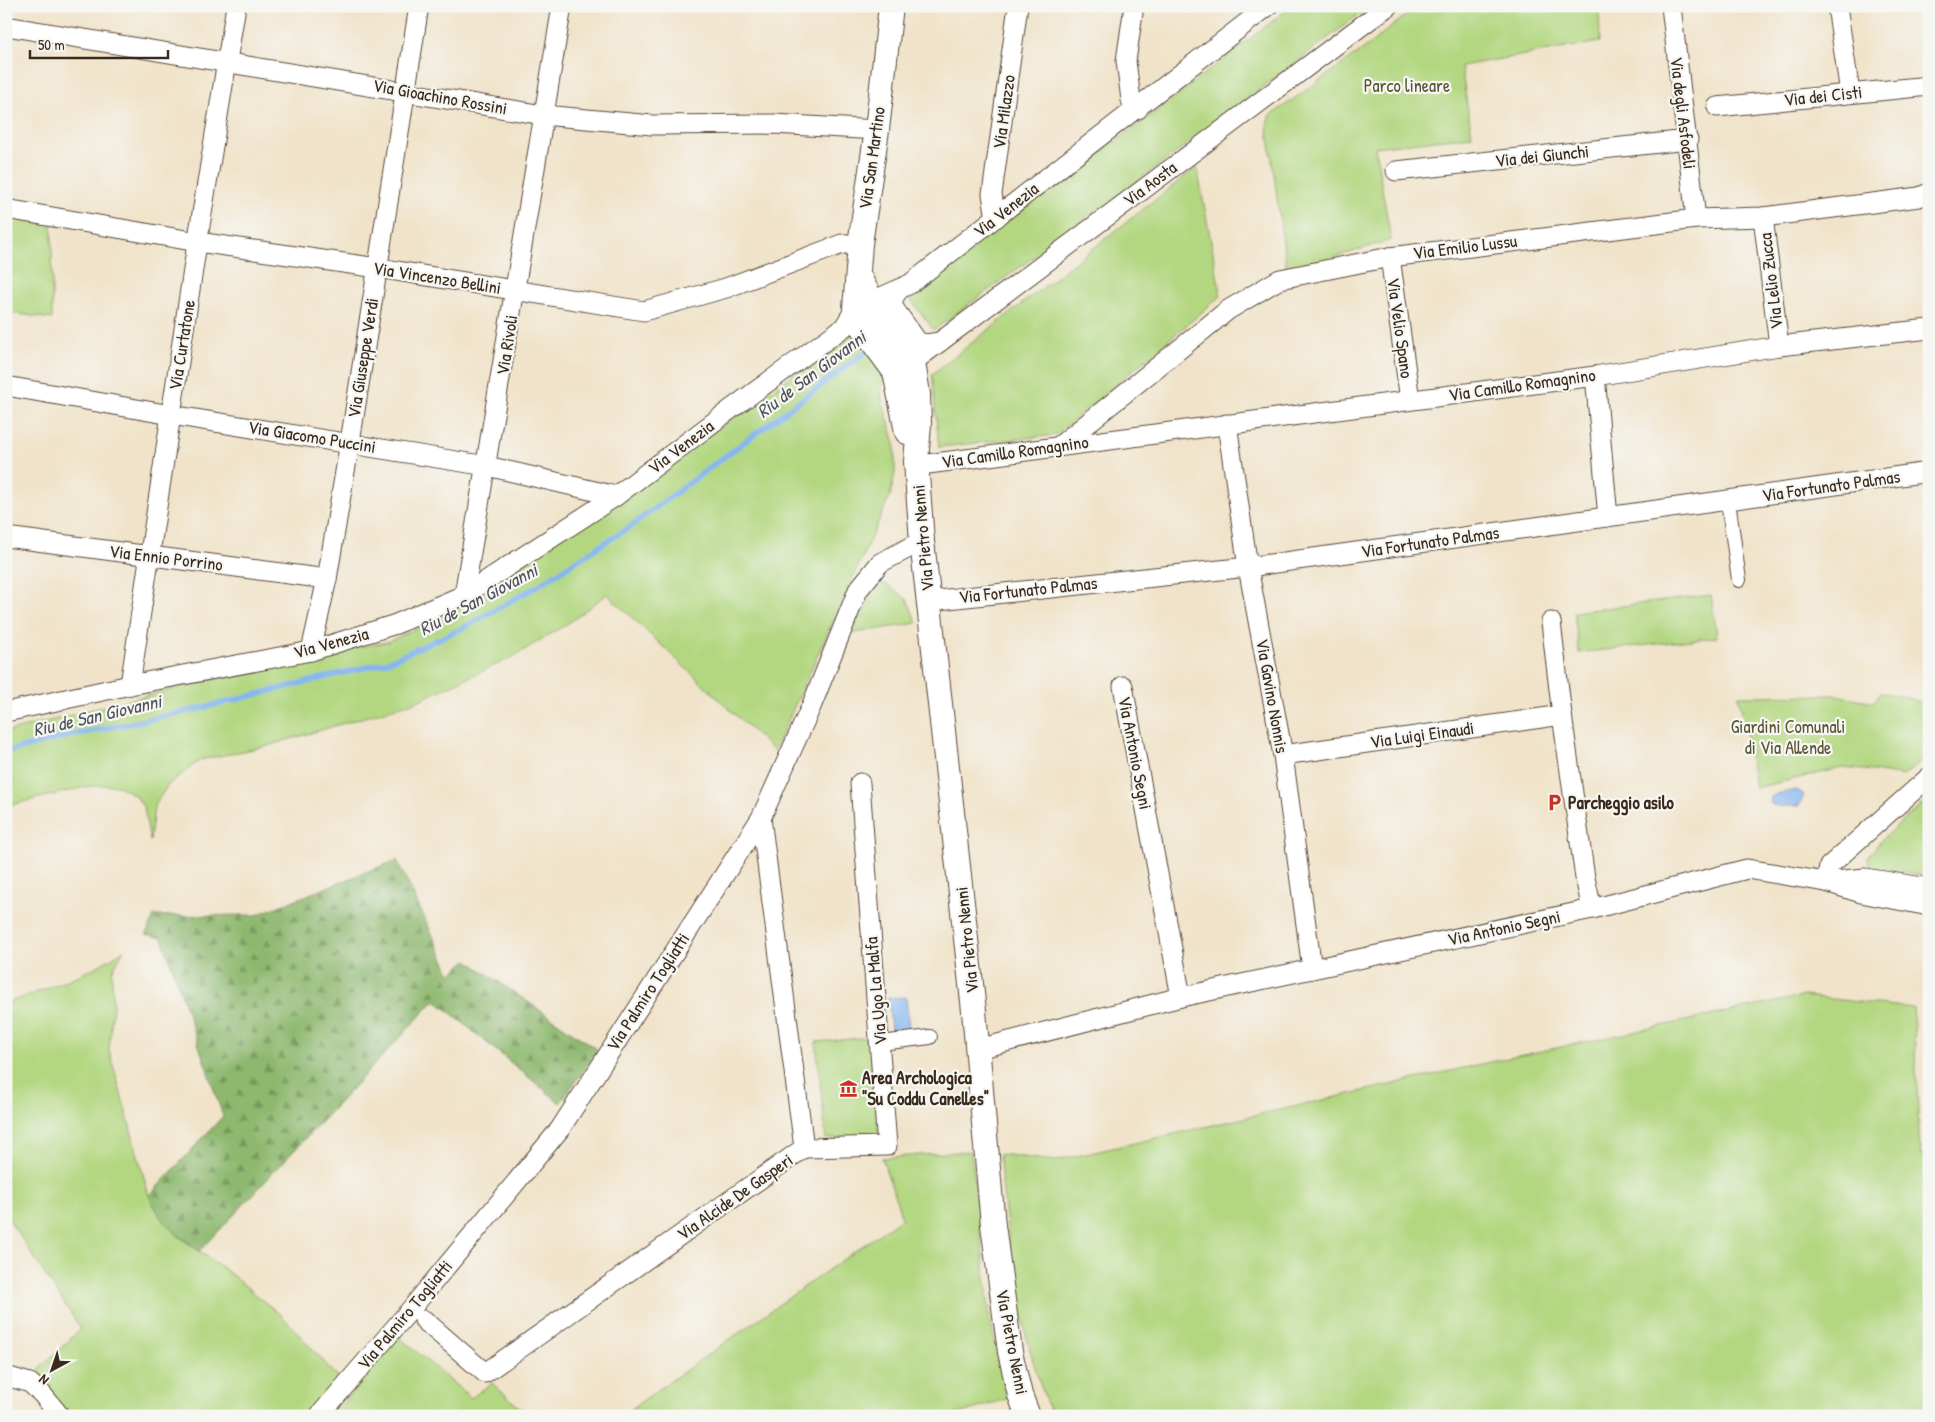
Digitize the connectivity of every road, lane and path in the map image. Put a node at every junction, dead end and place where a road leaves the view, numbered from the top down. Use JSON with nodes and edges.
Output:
{"nodes":[{"id":1,"x":236,"y":6,"type":"edge"},
{"id":2,"x":419,"y":6,"type":"edge"},
{"id":3,"x":562,"y":6,"type":"edge"},
{"id":4,"x":891,"y":6,"type":"edge"},
{"id":5,"x":1018,"y":6,"type":"edge"},
{"id":6,"x":1134,"y":6,"type":"edge"},
{"id":7,"x":1268,"y":6,"type":"edge"},
{"id":8,"x":1388,"y":6,"type":"edge"},
{"id":9,"x":1671,"y":6,"type":"edge"},
{"id":10,"x":1837,"y":6,"type":"edge"},
{"id":11,"x":6,"y":26,"type":"edge"},
{"id":12,"x":228,"y":62,"type":"junction"},
{"id":13,"x":1929,"y":86,"type":"edge"},
{"id":14,"x":405,"y":91,"type":"junction"},
{"id":15,"x":1850,"y":93,"type":"junction"},
{"id":16,"x":1717,"y":107,"type":"dead end"},
{"id":17,"x":1138,"y":109,"type":"junction"},
{"id":18,"x":543,"y":115,"type":"junction"},
{"id":19,"x":877,"y":130,"type":"junction"},
{"id":20,"x":1688,"y":140,"type":"junction"},
{"id":21,"x":1396,"y":172,"type":"dead end"},
{"id":22,"x":1929,"y":193,"type":"edge"},
{"id":23,"x":6,"y":210,"type":"edge"},
{"id":24,"x":1764,"y":217,"type":"junction"},
{"id":25,"x":996,"y":218,"type":"junction"},
{"id":26,"x":1696,"y":219,"type":"junction"},
{"id":27,"x":198,"y":242,"type":"junction"},
{"id":28,"x":860,"y":244,"type":"junction"},
{"id":29,"x":1390,"y":256,"type":"junction"},
{"id":30,"x":378,"y":268,"type":"junction"},
{"id":31,"x":859,"y":277,"type":"joint"},
{"id":32,"x":515,"y":290,"type":"junction"},
{"id":33,"x":899,"y":290,"type":"junction"},
{"id":34,"x":866,"y":312,"type":"junction"},
{"id":35,"x":1929,"y":329,"type":"edge"},
{"id":36,"x":940,"y":342,"type":"junction"},
{"id":37,"x":1779,"y":346,"type":"junction"},
{"id":38,"x":906,"y":364,"type":"junction"},
{"id":39,"x":1594,"y":376,"type":"junction"},
{"id":40,"x":6,"y":386,"type":"edge"},
{"id":41,"x":1410,"y":400,"type":"junction"},
{"id":42,"x":1106,"y":408,"type":"junction"},
{"id":43,"x":171,"y":415,"type":"junction"},
{"id":44,"x":1227,"y":424,"type":"junction"},
{"id":45,"x":1114,"y":439,"type":"junction"},
{"id":46,"x":350,"y":442,"type":"junction"},
{"id":47,"x":1058,"y":447,"type":"junction"},
{"id":48,"x":916,"y":462,"type":"junction"},
{"id":49,"x":487,"y":466,"type":"junction"},
{"id":50,"x":1929,"y":472,"type":"edge"},
{"id":51,"x":616,"y":496,"type":"junction"},
{"id":52,"x":1728,"y":501,"type":"junction"},
{"id":53,"x":1608,"y":517,"type":"junction"},
{"id":54,"x":6,"y":537,"type":"edge"},
{"id":55,"x":922,"y":541,"type":"junction"},
{"id":56,"x":150,"y":556,"type":"junction"},
{"id":57,"x":1248,"y":567,"type":"junction"},
{"id":58,"x":327,"y":579,"type":"junction"},
{"id":59,"x":1739,"y":580,"type":"dead end"},
{"id":60,"x":464,"y":595,"type":"junction"},
{"id":61,"x":930,"y":601,"type":"junction"},
{"id":62,"x":1550,"y":622,"type":"dead end"},
{"id":63,"x":312,"y":650,"type":"junction"},
{"id":64,"x":130,"y":685,"type":"junction"},
{"id":65,"x":1123,"y":686,"type":"dead end"},
{"id":66,"x":6,"y":712,"type":"edge"},
{"id":67,"x":1562,"y":715,"type":"junction"},
{"id":68,"x":1283,"y":755,"type":"junction"},
{"id":69,"x":1929,"y":777,"type":"edge"},
{"id":70,"x":860,"y":783,"type":"dead end"},
{"id":71,"x":761,"y":818,"type":"junction"},
{"id":72,"x":1826,"y":882,"type":"junction"},
{"id":73,"x":1929,"y":888,"type":"edge"},
{"id":74,"x":1929,"y":906,"type":"edge"},
{"id":75,"x":1592,"y":909,"type":"junction"},
{"id":76,"x":1312,"y":969,"type":"junction"},
{"id":77,"x":1181,"y":997,"type":"junction"},
{"id":78,"x":930,"y":1037,"type":"dead end"},
{"id":79,"x":881,"y":1044,"type":"junction"},
{"id":80,"x":978,"y":1049,"type":"junction"},
{"id":81,"x":804,"y":1148,"type":"junction"},
{"id":82,"x":424,"y":1320,"type":"dead end"},
{"id":83,"x":6,"y":1376,"type":"edge"},
{"id":84,"x":60,"y":1416,"type":"edge"},
{"id":85,"x":319,"y":1416,"type":"edge"},
{"id":86,"x":1028,"y":1416,"type":"edge"}],
"edges":[{"from":1,"to":12,"type":"street","name":"Via Curtatone"},
{"from":2,"to":14,"type":"street","name":"Via Giuseppe Verdi"},
{"from":3,"to":18,"type":"street","name":"Via Rivoli"},
{"from":4,"to":19,"type":"street","name":"Via San Martino"},
{"from":5,"to":25,"type":"street","name":"Via Milazzo"},
{"from":6,"to":17,"type":"street"},
{"from":7,"to":17,"type":"street","name":"Via Venezia"},
{"from":8,"to":36,"type":"street","name":"Via Aosta"},
{"from":9,"to":20,"type":"street","name":"Via degli Asfodeli"},
{"from":10,"to":15,"type":"street"},
{"from":11,"to":12,"type":"street","name":"Via Gioachino Rossini"},
{"from":12,"to":14,"type":"street","name":"Via Gioachino Rossini"},
{"from":12,"to":27,"type":"street","name":"Via Curtatone"},
{"from":13,"to":15,"type":"street","name":"Via dei Cisti"},
{"from":14,"to":18,"type":"street","name":"Via Gioachino Rossini"},
{"from":14,"to":30,"type":"street","name":"Via Giuseppe Verdi"},
{"from":15,"to":16,"type":"street","name":"Via dei Cisti"},
{"from":17,"to":25,"type":"street","name":"Via Venezia"},
{"from":18,"to":19,"type":"street","name":"Via Gioachino Rossini"},
{"from":18,"to":32,"type":"street","name":"Via Rivoli"},
{"from":19,"to":28,"type":"street","name":"Via San Martino"},
{"from":20,"to":21,"type":"street","name":"Via dei Giunchi"},
{"from":20,"to":26,"type":"street","name":"Via degli Asfodeli"},
{"from":22,"to":24,"type":"street","name":"Via Emilio Lussu"},
{"from":23,"to":27,"type":"street","name":"Via Vincenzo Bellini"},
{"from":24,"to":26,"type":"street","name":"Via Emilio Lussu"},
{"from":24,"to":37,"type":"street","name":"Via Lelio Zucca"},
{"from":25,"to":33,"type":"street","name":"Via Venezia"},
{"from":26,"to":29,"type":"street","name":"Via Emilio Lussu"},
{"from":27,"to":30,"type":"street","name":"Via Vincenzo Bellini"},
{"from":27,"to":43,"type":"street","name":"Via Curtatone"},
{"from":28,"to":31,"type":"street","name":"Via San Martino"},
{"from":28,"to":32,"type":"street","name":"Via Vincenzo Bellini"},
{"from":29,"to":41,"type":"street","name":"Via Velio Spano"},
{"from":29,"to":42,"type":"street","name":"Via Emilio Lussu"},
{"from":30,"to":32,"type":"street","name":"Via Vincenzo Bellini"},
{"from":30,"to":46,"type":"street","name":"Via Giuseppe Verdi"},
{"from":31,"to":34,"type":"street","name":"Via Pietro Nenni"},
{"from":32,"to":49,"type":"street","name":"Via Rivoli"},
{"from":33,"to":34,"type":"street","name":"Via Venezia"},
{"from":33,"to":36,"type":"street"},
{"from":34,"to":38,"type":"street","name":"Via Pietro Nenni"},
{"from":34,"to":51,"type":"street","name":"Via Venezia"},
{"from":35,"to":37,"type":"street","name":"Via Camillo Romagnino"},
{"from":36,"to":38,"type":"street","name":"Via Aosta"},
{"from":37,"to":39,"type":"street","name":"Via Camillo Romagnino"},
{"from":38,"to":48,"type":"street","name":"Via Pietro Nenni"},
{"from":39,"to":41,"type":"street","name":"Via Camillo Romagnino"},
{"from":39,"to":53,"type":"street"},
{"from":40,"to":43,"type":"street","name":"Via Giacomo Puccini"},
{"from":41,"to":44,"type":"street","name":"Via Camillo Romagnino"},
{"from":42,"to":45,"type":"street","name":"Via Camillo Romagnino"},
{"from":42,"to":47,"type":"street","name":"Via Emilio Lussu"},
{"from":43,"to":46,"type":"street","name":"Via Giacomo Puccini"},
{"from":43,"to":56,"type":"street","name":"Via Curtatone"},
{"from":44,"to":45,"type":"street","name":"Via Camillo Romagnino"},
{"from":44,"to":57,"type":"street","name":"Via Gavino Nonnis"},
{"from":45,"to":47,"type":"street","name":"Via Camillo Romagnino"},
{"from":46,"to":49,"type":"street","name":"Via Giacomo Puccini"},
{"from":46,"to":58,"type":"street","name":"Via Giuseppe Verdi"},
{"from":47,"to":48,"type":"street","name":"Via Camillo Romagnino"},
{"from":48,"to":55,"type":"street","name":"Via Pietro Nenni"},
{"from":49,"to":51,"type":"street","name":"Via Giacomo Puccini"},
{"from":49,"to":60,"type":"street","name":"Via Rivoli"},
{"from":50,"to":52,"type":"street","name":"Via Fortunato Palmas"},
{"from":51,"to":60,"type":"street","name":"Via Venezia"},
{"from":52,"to":53,"type":"street","name":"Via Fortunato Palmas"},
{"from":52,"to":59,"type":"street"},
{"from":53,"to":57,"type":"street","name":"Via Fortunato Palmas"},
{"from":54,"to":56,"type":"street","name":"Via Ennio Porrino"},
{"from":55,"to":61,"type":"street","name":"Via Pietro Nenni"},
{"from":55,"to":71,"type":"street","name":"Via Palmiro Togliatti"},
{"from":56,"to":58,"type":"street","name":"Via Ennio Porrino"},
{"from":56,"to":64,"type":"street","name":"Via Curtatone"},
{"from":57,"to":61,"type":"street","name":"Via Fortunato Palmas"},
{"from":57,"to":68,"type":"street","name":"Via Gavino Nonnis"},
{"from":58,"to":63,"type":"street","name":"Via Giuseppe Verdi"},
{"from":60,"to":63,"type":"street","name":"Via Venezia"},
{"from":61,"to":80,"type":"street","name":"Via Pietro Nenni"},
{"from":62,"to":67,"type":"street"},
{"from":63,"to":64,"type":"street","name":"Via Venezia"},
{"from":64,"to":66,"type":"street","name":"Via Venezia"},
{"from":65,"to":77,"type":"street","name":"Via Antonio Segni"},
{"from":67,"to":68,"type":"street","name":"Via Luigi Einaudi"},
{"from":67,"to":75,"type":"street"},
{"from":68,"to":76,"type":"street","name":"Via Gavino Nonnis"},
{"from":69,"to":72,"type":"street"},
{"from":70,"to":79,"type":"street","name":"Via Ugo La Malfa"},
{"from":71,"to":81,"type":"street","name":"Via Alcide De Gasperi"},
{"from":71,"to":85,"type":"street","name":"Via Palmiro Togliatti"},
{"from":72,"to":73,"type":"street","name":"Via Antonio Segni"},
{"from":72,"to":74,"type":"street","name":"Via Antonio Segni"},
{"from":72,"to":75,"type":"street","name":"Via Antonio Segni"},
{"from":75,"to":76,"type":"street","name":"Via Antonio Segni"},
{"from":76,"to":77,"type":"street","name":"Via Antonio Segni"},
{"from":77,"to":80,"type":"street","name":"Via Antonio Segni"},
{"from":78,"to":79,"type":"street"},
{"from":79,"to":81,"type":"street","name":"Via Ugo La Malfa"},
{"from":80,"to":86,"type":"street","name":"Via Pietro Nenni"},
{"from":81,"to":82,"type":"street","name":"Via Alcide De Gasperi"},
{"from":83,"to":84,"type":"street"}]}
